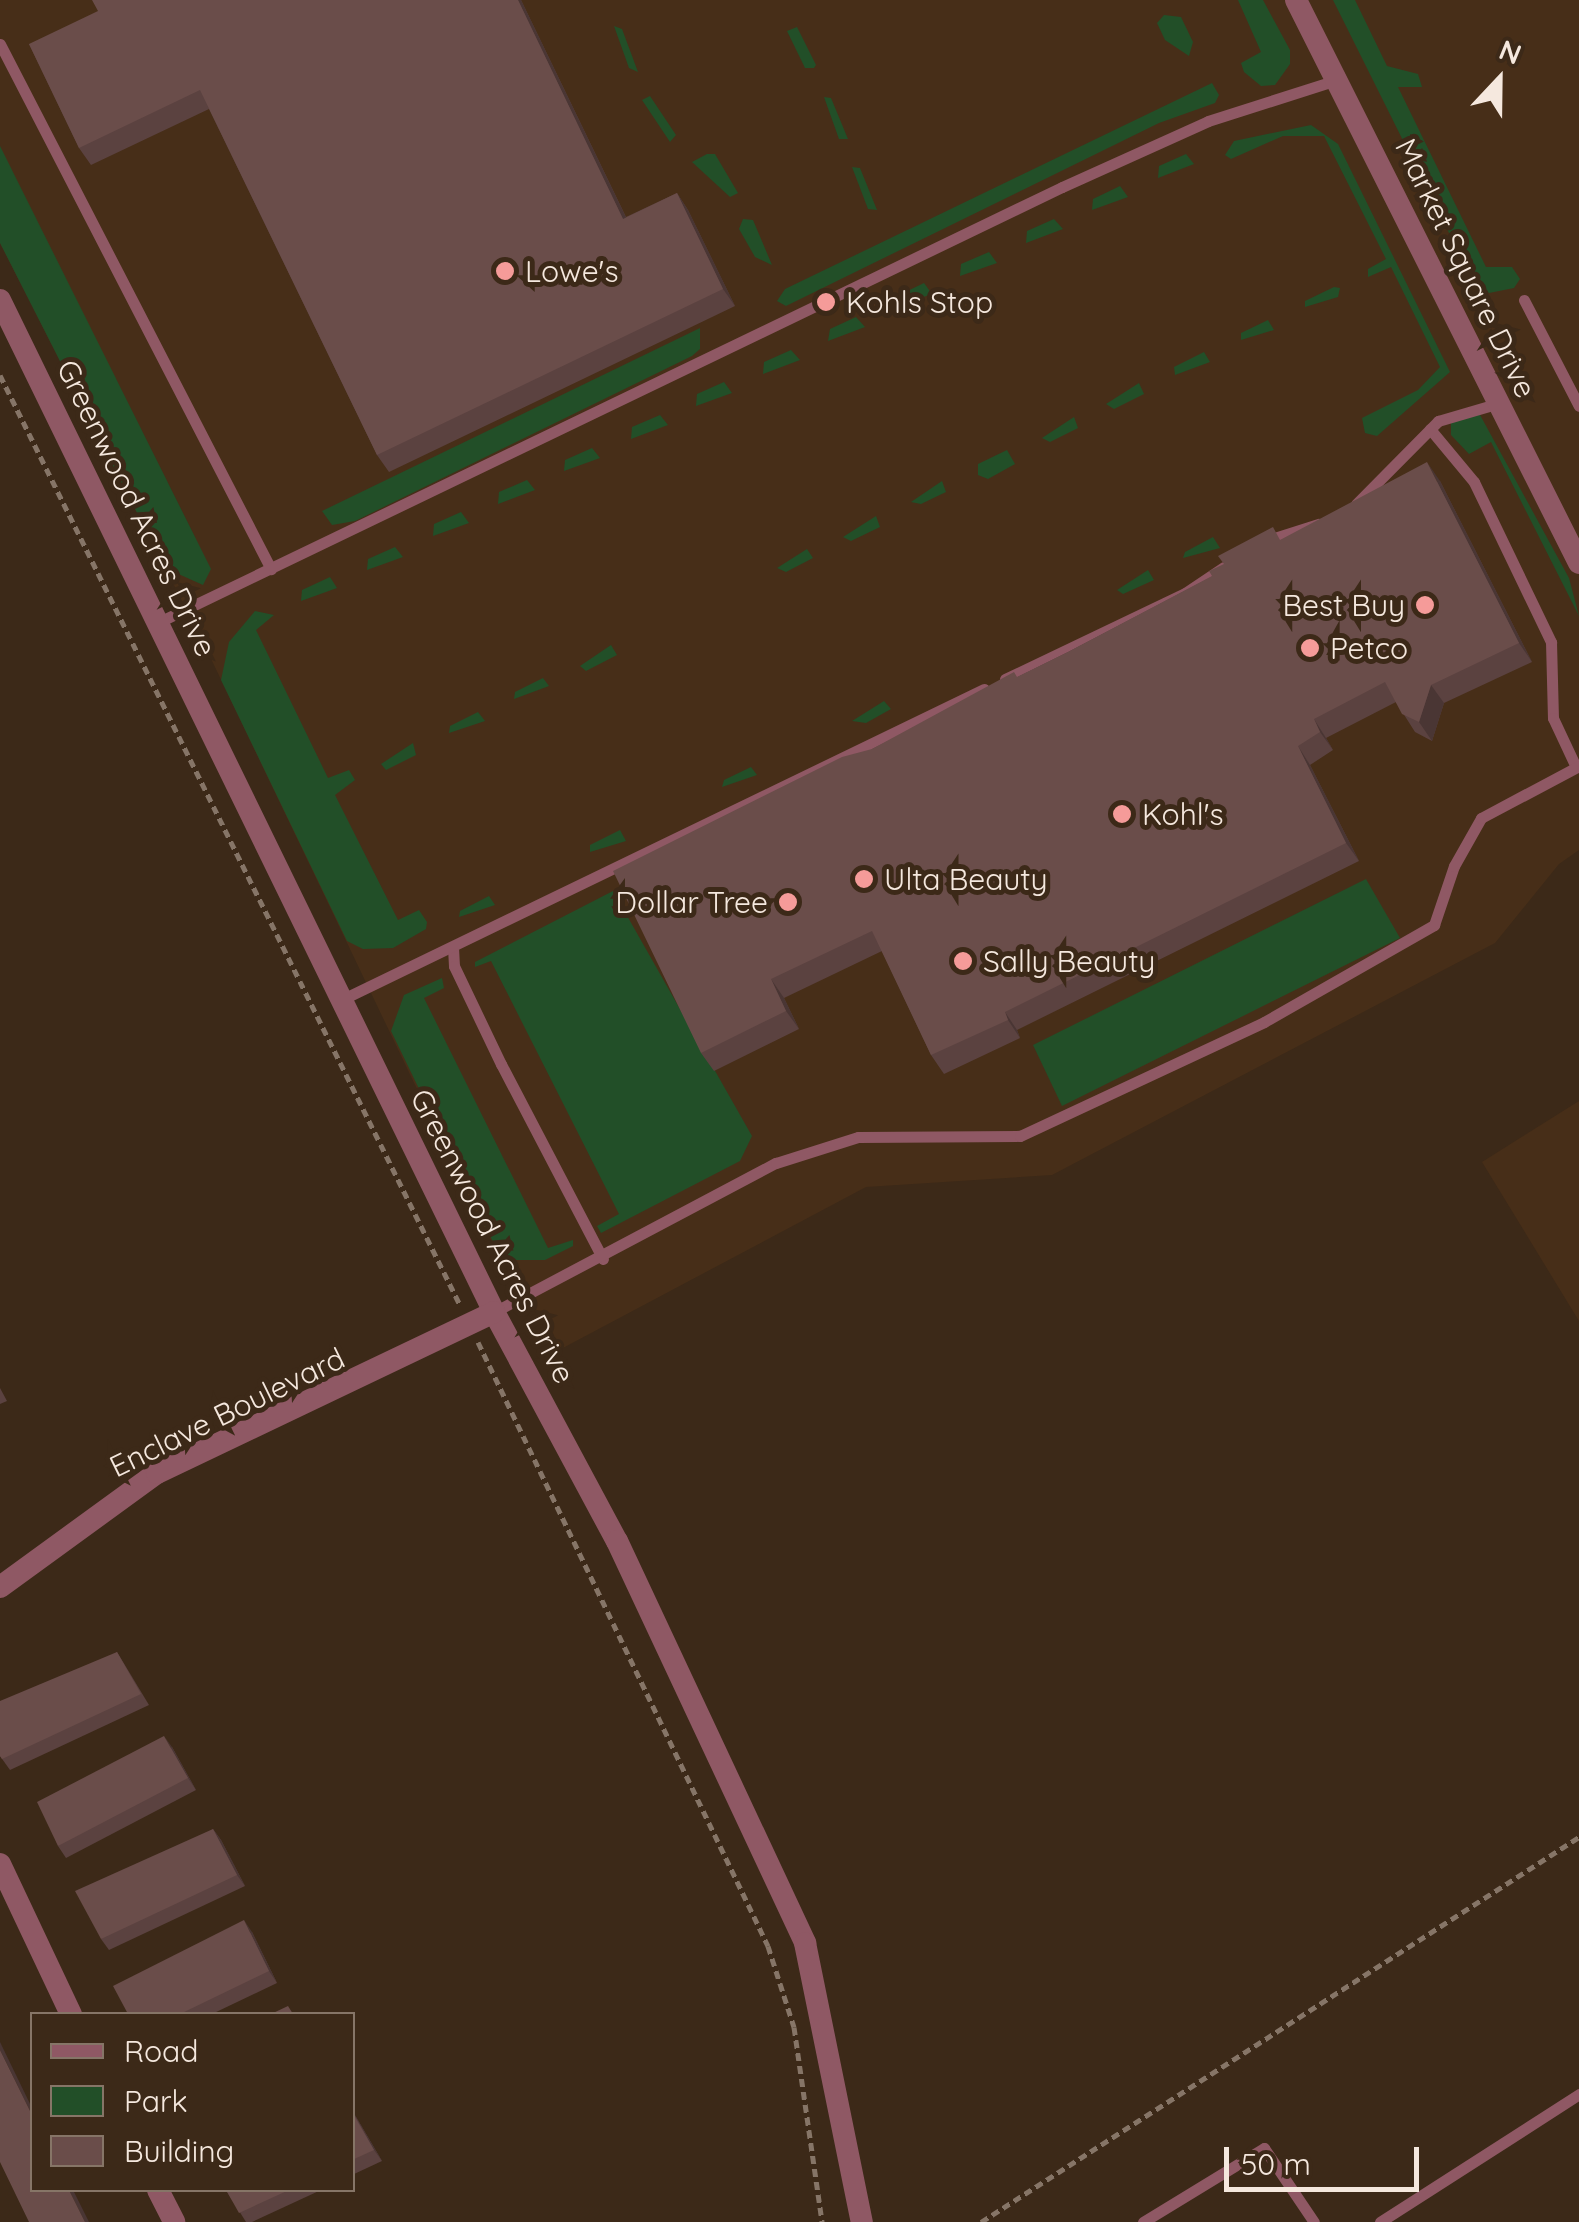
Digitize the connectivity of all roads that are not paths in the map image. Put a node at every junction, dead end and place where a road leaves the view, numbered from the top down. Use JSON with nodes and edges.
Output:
{"nodes":[{"id":1,"x":1296,"y":0,"type":"edge"},
{"id":2,"x":0,"y":44,"type":"edge"},
{"id":3,"x":1340,"y":80,"type":"junction"},
{"id":4,"x":0,"y":300,"type":"edge"},
{"id":5,"x":1524,"y":300,"type":"dead end"},
{"id":6,"x":1499,"y":404,"type":"junction"},
{"id":7,"x":1579,"y":406,"type":"edge"},
{"id":8,"x":1430,"y":429,"type":"junction"},
{"id":9,"x":1247,"y":552,"type":"edge"},
{"id":10,"x":1235,"y":560,"type":"edge"},
{"id":11,"x":1579,"y":563,"type":"edge"},
{"id":12,"x":272,"y":569,"type":"junction"},
{"id":13,"x":159,"y":622,"type":"junction"},
{"id":14,"x":1577,"y":766,"type":"edge"},
{"id":15,"x":452,"y":947,"type":"junction"},
{"id":16,"x":343,"y":999,"type":"junction"},
{"id":17,"x":603,"y":1259,"type":"junction"},
{"id":18,"x":494,"y":1312,"type":"junction"},
{"id":19,"x":0,"y":1587,"type":"edge"},
{"id":20,"x":0,"y":1864,"type":"edge"},
{"id":21,"x":71,"y":2012,"type":"edge"},
{"id":22,"x":1579,"y":2094,"type":"edge"},
{"id":23,"x":159,"y":2192,"type":"edge"},
{"id":24,"x":174,"y":2222,"type":"edge"},
{"id":25,"x":862,"y":2222,"type":"edge"},
{"id":26,"x":1143,"y":2222,"type":"edge"},
{"id":27,"x":1314,"y":2222,"type":"edge"},
{"id":28,"x":1380,"y":2222,"type":"edge"}],
"edges":[{"from":1,"to":3,"type":"street","name":"Market Square Drive"},
{"from":2,"to":12,"type":"lane"},
{"from":3,"to":6,"type":"street","name":"Market Square Drive"},
{"from":3,"to":12,"type":"lane"},
{"from":4,"to":13,"type":"street","name":"Greenwood Acres Drive"},
{"from":5,"to":7,"type":"lane"},
{"from":6,"to":8,"type":"lane"},
{"from":6,"to":11,"type":"street","name":"Market Square Drive"},
{"from":8,"to":9,"type":"lane"},
{"from":8,"to":14,"type":"lane"},
{"from":10,"to":15,"type":"lane"},
{"from":12,"to":13,"type":"lane"},
{"from":13,"to":16,"type":"street","name":"Greenwood Acres Drive"},
{"from":14,"to":17,"type":"lane"},
{"from":15,"to":16,"type":"lane"},
{"from":15,"to":17,"type":"lane"},
{"from":16,"to":18,"type":"street","name":"Greenwood Acres Drive"},
{"from":17,"to":18,"type":"lane"},
{"from":18,"to":19,"type":"street","name":"Enclave Boulevard"},
{"from":18,"to":25,"type":"street","name":"Greenwood Acres Drive"},
{"from":20,"to":21,"type":"street"},
{"from":22,"to":28,"type":"lane"},
{"from":23,"to":24,"type":"street"},
{"from":26,"to":27,"type":"lane"}]}
